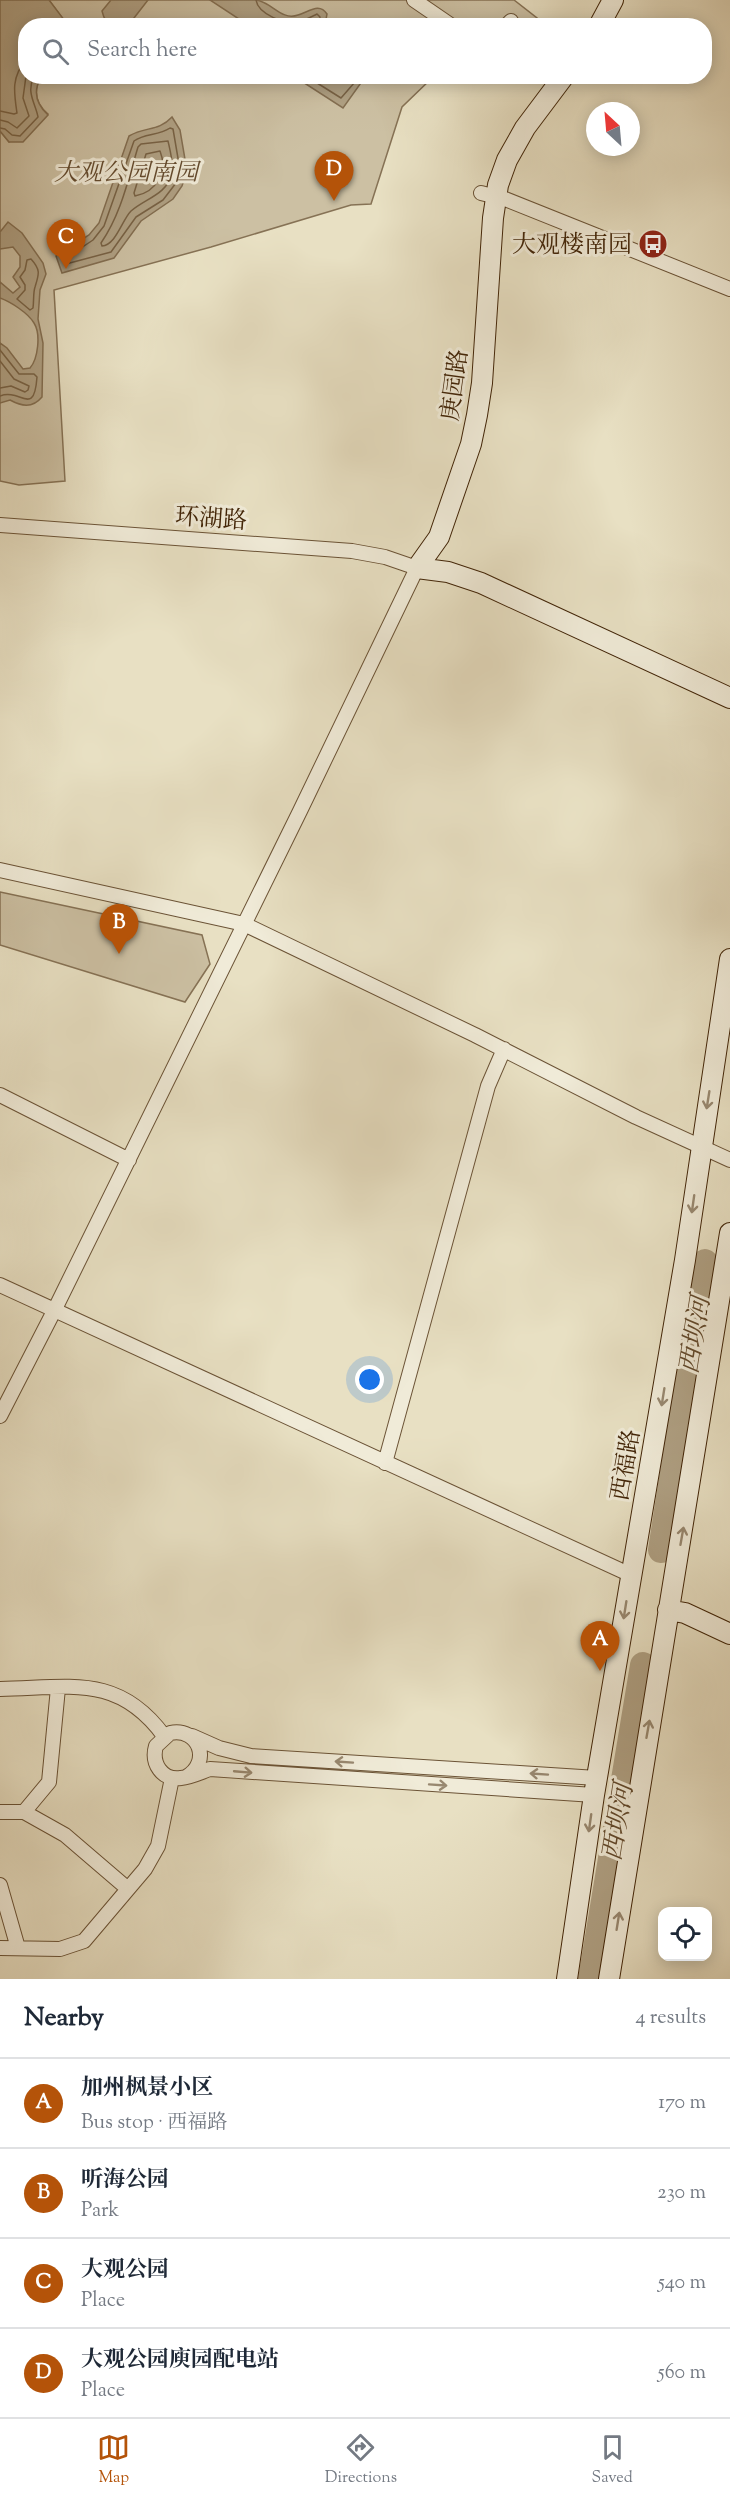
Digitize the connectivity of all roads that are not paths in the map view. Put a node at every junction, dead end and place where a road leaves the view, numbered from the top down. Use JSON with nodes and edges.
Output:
{"nodes":[{"id":1,"x":414,"y":0,"type":"edge"},
{"id":2,"x":613,"y":0,"type":"edge"},
{"id":3,"x":440,"y":18,"type":"edge"},
{"id":4,"x":603,"y":18,"type":"edge"},
{"id":5,"x":558,"y":84,"type":"edge"},
{"id":6,"x":488,"y":195,"type":"junction"},
{"id":7,"x":730,"y":289,"type":"edge"},
{"id":8,"x":0,"y":525,"type":"edge"},
{"id":9,"x":417,"y":568,"type":"junction"},
{"id":10,"x":730,"y":698,"type":"edge"},
{"id":11,"x":0,"y":870,"type":"edge"},
{"id":12,"x":244,"y":924,"type":"junction"},
{"id":13,"x":730,"y":959,"type":"edge"},
{"id":14,"x":504,"y":1049,"type":"junction"},
{"id":15,"x":0,"y":1095,"type":"edge"},
{"id":16,"x":701,"y":1146,"type":"junction"},
{"id":17,"x":129,"y":1160,"type":"junction"},
{"id":18,"x":730,"y":1160,"type":"edge"},
{"id":19,"x":730,"y":1233,"type":"edge"},
{"id":20,"x":0,"y":1285,"type":"edge"},
{"id":21,"x":54,"y":1311,"type":"junction"},
{"id":22,"x":0,"y":1416,"type":"edge"},
{"id":23,"x":385,"y":1463,"type":"junction"},
{"id":24,"x":631,"y":1575,"type":"junction"},
{"id":25,"x":668,"y":1610,"type":"junction"},
{"id":26,"x":730,"y":1634,"type":"edge"},
{"id":27,"x":58,"y":1688,"type":"junction"},
{"id":28,"x":0,"y":1689,"type":"edge"},
{"id":29,"x":188,"y":1734,"type":"junction"},
{"id":30,"x":164,"y":1736,"type":"junction"},
{"id":31,"x":179,"y":1778,"type":"junction"},
{"id":32,"x":595,"y":1787,"type":"junction"},
{"id":33,"x":0,"y":1812,"type":"edge"},
{"id":34,"x":24,"y":1812,"type":"junction"},
{"id":35,"x":0,"y":1885,"type":"edge"},
{"id":36,"x":128,"y":1889,"type":"junction"},
{"id":37,"x":0,"y":1948,"type":"edge"},
{"id":38,"x":18,"y":1948,"type":"junction"},
{"id":39,"x":567,"y":1979,"type":"edge"},
{"id":40,"x":609,"y":1979,"type":"edge"}],
"edges":[{"from":1,"to":3,"type":"street"},
{"from":2,"to":4,"type":"main road"},
{"from":5,"to":6,"type":"main road","name":"庚园路"},
{"from":6,"to":7,"type":"street"},
{"from":6,"to":9,"type":"main road","name":"庚园路"},
{"from":8,"to":9,"type":"street","name":"环湖路"},
{"from":9,"to":10,"type":"main road"},
{"from":9,"to":12,"type":"street"},
{"from":11,"to":12,"type":"street"},
{"from":12,"to":14,"type":"street"},
{"from":12,"to":17,"type":"street"},
{"from":13,"to":16,"type":"main road","name":"西福路","one_way":true},
{"from":14,"to":16,"type":"street"},
{"from":14,"to":23,"type":"street"},
{"from":15,"to":17,"type":"street"},
{"from":16,"to":18,"type":"street"},
{"from":16,"to":24,"type":"main road","name":"西福路","one_way":true},
{"from":17,"to":21,"type":"street"},
{"from":25,"to":19,"type":"main road","one_way":true},
{"from":20,"to":21,"type":"street"},
{"from":21,"to":22,"type":"street"},
{"from":21,"to":23,"type":"street"},
{"from":23,"to":24,"type":"street"},
{"from":24,"to":32,"type":"main road","name":"西福路","one_way":true},
{"from":25,"to":26,"type":"main road"},
{"from":40,"to":25,"type":"main road","one_way":true},
{"from":27,"to":28,"type":"street"},
{"from":27,"to":30,"type":"street"},
{"from":27,"to":34,"type":"street"},
{"from":29,"to":30,"type":"street"},
{"from":29,"to":31,"type":"street"},
{"from":32,"to":29,"type":"street","one_way":true},
{"from":30,"to":31,"type":"street"},
{"from":31,"to":32,"type":"street","one_way":true},
{"from":31,"to":36,"type":"street"},
{"from":32,"to":39,"type":"main road","name":"西福路","one_way":true},
{"from":33,"to":34,"type":"street"},
{"from":34,"to":36,"type":"street"},
{"from":35,"to":38,"type":"street"},
{"from":36,"to":38,"type":"street"},
{"from":37,"to":38,"type":"street"}]}
